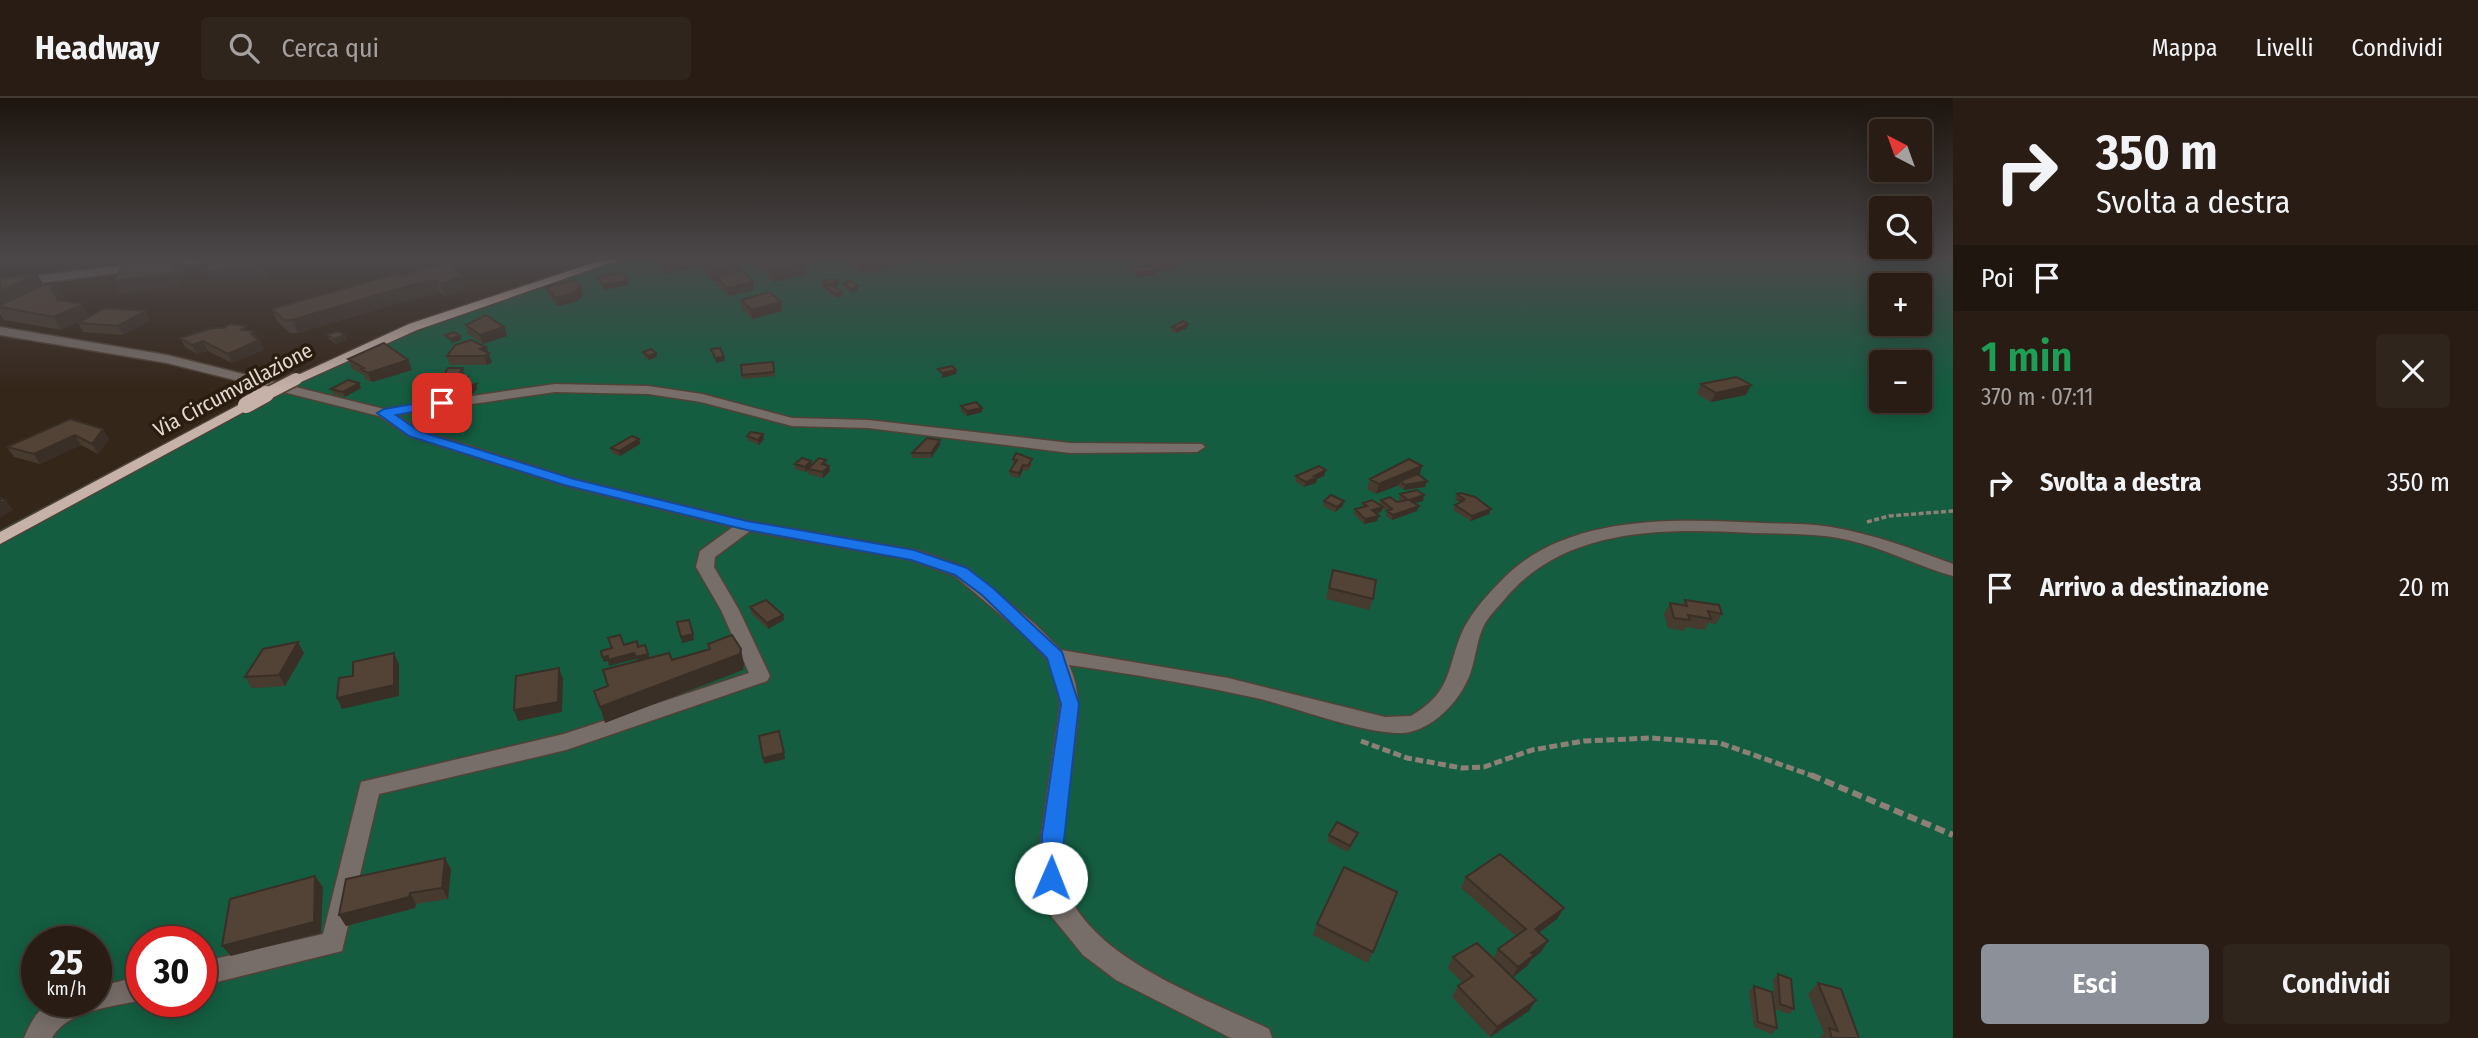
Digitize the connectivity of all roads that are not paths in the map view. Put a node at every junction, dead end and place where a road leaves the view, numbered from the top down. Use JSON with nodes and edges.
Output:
{"nodes":[{"id":1,"x":485,"y":303,"type":"edge"},
{"id":2,"x":0,"y":331,"type":"edge"},
{"id":3,"x":384,"y":413,"type":"junction"},
{"id":4,"x":1198,"y":447,"type":"dead end"},
{"id":5,"x":747,"y":526,"type":"junction"},
{"id":6,"x":0,"y":539,"type":"edge"},
{"id":7,"x":1953,"y":570,"type":"edge"},
{"id":8,"x":1055,"y":656,"type":"junction"},
{"id":9,"x":217,"y":970,"type":"edge"},
{"id":10,"x":49,"y":1017,"type":"edge"},
{"id":11,"x":37,"y":1038,"type":"edge"},
{"id":12,"x":1259,"y":1038,"type":"edge"}],
"edges":[{"from":1,"to":6,"type":"main road","name":"Via Circumvallazione","bridge":true},
{"from":2,"to":3,"type":"street"},
{"from":3,"to":4,"type":"street"},
{"from":3,"to":5,"type":"street"},
{"from":5,"to":8,"type":"street"},
{"from":5,"to":9,"type":"street"},
{"from":7,"to":8,"type":"street"},
{"from":8,"to":12,"type":"street"},
{"from":10,"to":11,"type":"street"}]}
